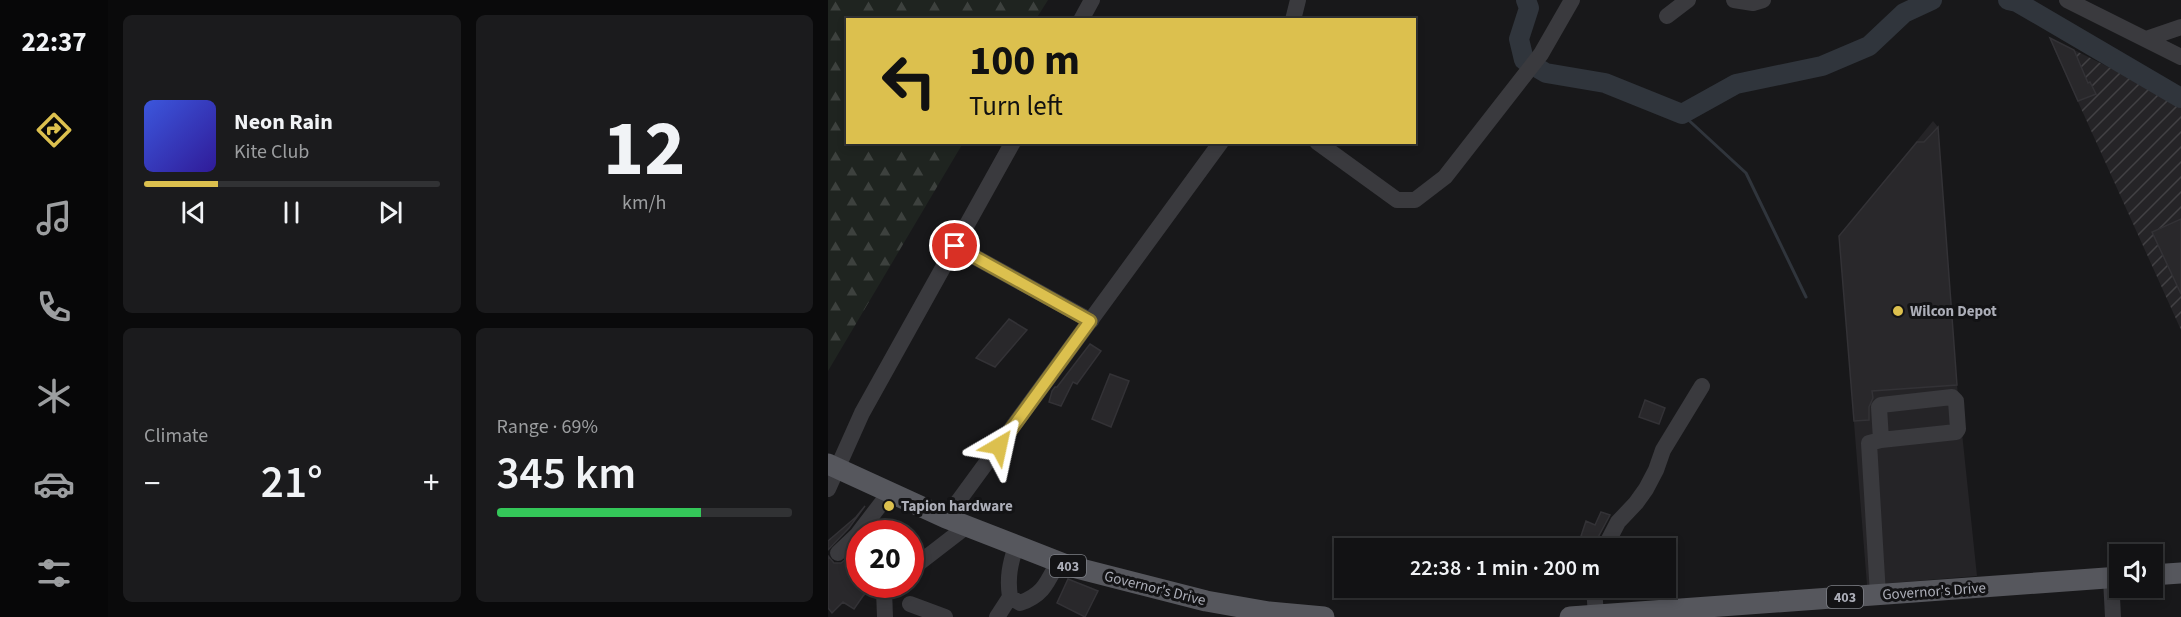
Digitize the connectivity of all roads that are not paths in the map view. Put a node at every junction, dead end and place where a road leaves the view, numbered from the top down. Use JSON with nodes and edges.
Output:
{"nodes":[{"id":1,"x":1092,"y":0,"type":"edge"},
{"id":2,"x":1298,"y":0,"type":"edge"},
{"id":3,"x":1572,"y":0,"type":"edge"},
{"id":4,"x":1688,"y":0,"type":"edge"},
{"id":5,"x":1734,"y":0,"type":"edge"},
{"id":6,"x":1762,"y":0,"type":"edge"},
{"id":7,"x":2067,"y":0,"type":"edge"},
{"id":8,"x":1667,"y":16,"type":"dead end"},
{"id":9,"x":1083,"y":18,"type":"edge"},
{"id":10,"x":1294,"y":18,"type":"edge"},
{"id":11,"x":2181,"y":27,"type":"edge"},
{"id":12,"x":2146,"y":39,"type":"junction"},
{"id":13,"x":2181,"y":57,"type":"edge"},
{"id":14,"x":1012,"y":144,"type":"edge"},
{"id":15,"x":1220,"y":144,"type":"edge"},
{"id":16,"x":1320,"y":144,"type":"edge"},
{"id":17,"x":955,"y":246,"type":"junction"},
{"id":18,"x":1090,"y":321,"type":"junction"},
{"id":19,"x":1702,"y":386,"type":"dead end"},
{"id":20,"x":1881,"y":440,"type":"junction"},
{"id":21,"x":831,"y":464,"type":"edge"},
{"id":22,"x":828,"y":489,"type":"edge"},
{"id":23,"x":890,"y":492,"type":"junction"},
{"id":24,"x":946,"y":518,"type":"junction"},
{"id":25,"x":967,"y":526,"type":"junction"},
{"id":26,"x":1610,"y":538,"type":"edge"},
{"id":27,"x":1016,"y":546,"type":"junction"},
{"id":28,"x":838,"y":553,"type":"dead end"},
{"id":29,"x":924,"y":559,"type":"edge"},
{"id":30,"x":1058,"y":562,"type":"junction"},
{"id":31,"x":2181,"y":573,"type":"edge"},
{"id":32,"x":2163,"y":574,"type":"edge"},
{"id":33,"x":2109,"y":578,"type":"edge"},
{"id":34,"x":1878,"y":595,"type":"junction"},
{"id":35,"x":884,"y":598,"type":"edge"},
{"id":36,"x":1595,"y":598,"type":"edge"},
{"id":37,"x":2114,"y":598,"type":"edge"},
{"id":38,"x":910,"y":604,"type":"dead end"},
{"id":39,"x":1014,"y":606,"type":"edge"},
{"id":40,"x":1596,"y":615,"type":"junction"},
{"id":41,"x":1293,"y":616,"type":"edge"},
{"id":42,"x":885,"y":617,"type":"edge"},
{"id":43,"x":945,"y":617,"type":"edge"},
{"id":44,"x":997,"y":617,"type":"edge"},
{"id":45,"x":1324,"y":617,"type":"edge"},
{"id":46,"x":1569,"y":617,"type":"edge"},
{"id":47,"x":2113,"y":617,"type":"edge"}],
"edges":[{"from":1,"to":9,"type":"street"},
{"from":2,"to":10,"type":"street"},
{"from":3,"to":16,"type":"street"},
{"from":4,"to":8,"type":"street"},
{"from":5,"to":6,"type":"street"},
{"from":7,"to":12,"type":"street"},
{"from":11,"to":12,"type":"street"},
{"from":12,"to":13,"type":"street"},
{"from":14,"to":17,"type":"street"},
{"from":15,"to":18,"type":"street"},
{"from":17,"to":18,"type":"street"},
{"from":17,"to":21,"type":"street"},
{"from":18,"to":24,"type":"street"},
{"from":19,"to":26,"type":"street"},
{"from":20,"to":20,"type":"street"},
{"from":20,"to":34,"type":"street"},
{"from":21,"to":22,"type":"street"},
{"from":21,"to":23,"type":"main road","name":"Governor's Drive","number":"403"},
{"from":23,"to":24,"type":"main road","name":"Governor's Drive","number":"403"},
{"from":23,"to":28,"type":"street"},
{"from":24,"to":25,"type":"main road","name":"Governor's Drive","number":"403"},
{"from":25,"to":27,"type":"main road","name":"Governor's Drive","number":"403"},
{"from":25,"to":29,"type":"street"},
{"from":27,"to":30,"type":"main road","name":"Governor's Drive","number":"403"},
{"from":27,"to":39,"type":"street"},
{"from":30,"to":39,"type":"street"},
{"from":30,"to":41,"type":"main road","name":"Governor's Drive","number":"403"},
{"from":31,"to":32,"type":"main road"},
{"from":33,"to":34,"type":"main road","name":"Governor's Drive","number":"403"},
{"from":34,"to":40,"type":"main road","name":"Governor's Drive","number":"403"},
{"from":35,"to":42,"type":"street"},
{"from":36,"to":40,"type":"street"},
{"from":37,"to":47,"type":"street"},
{"from":38,"to":43,"type":"street"},
{"from":39,"to":44,"type":"street"},
{"from":40,"to":46,"type":"main road","name":"Governor's Drive","number":"403"},
{"from":41,"to":45,"type":"main road","name":"Governor's Drive","number":"403"}]}
